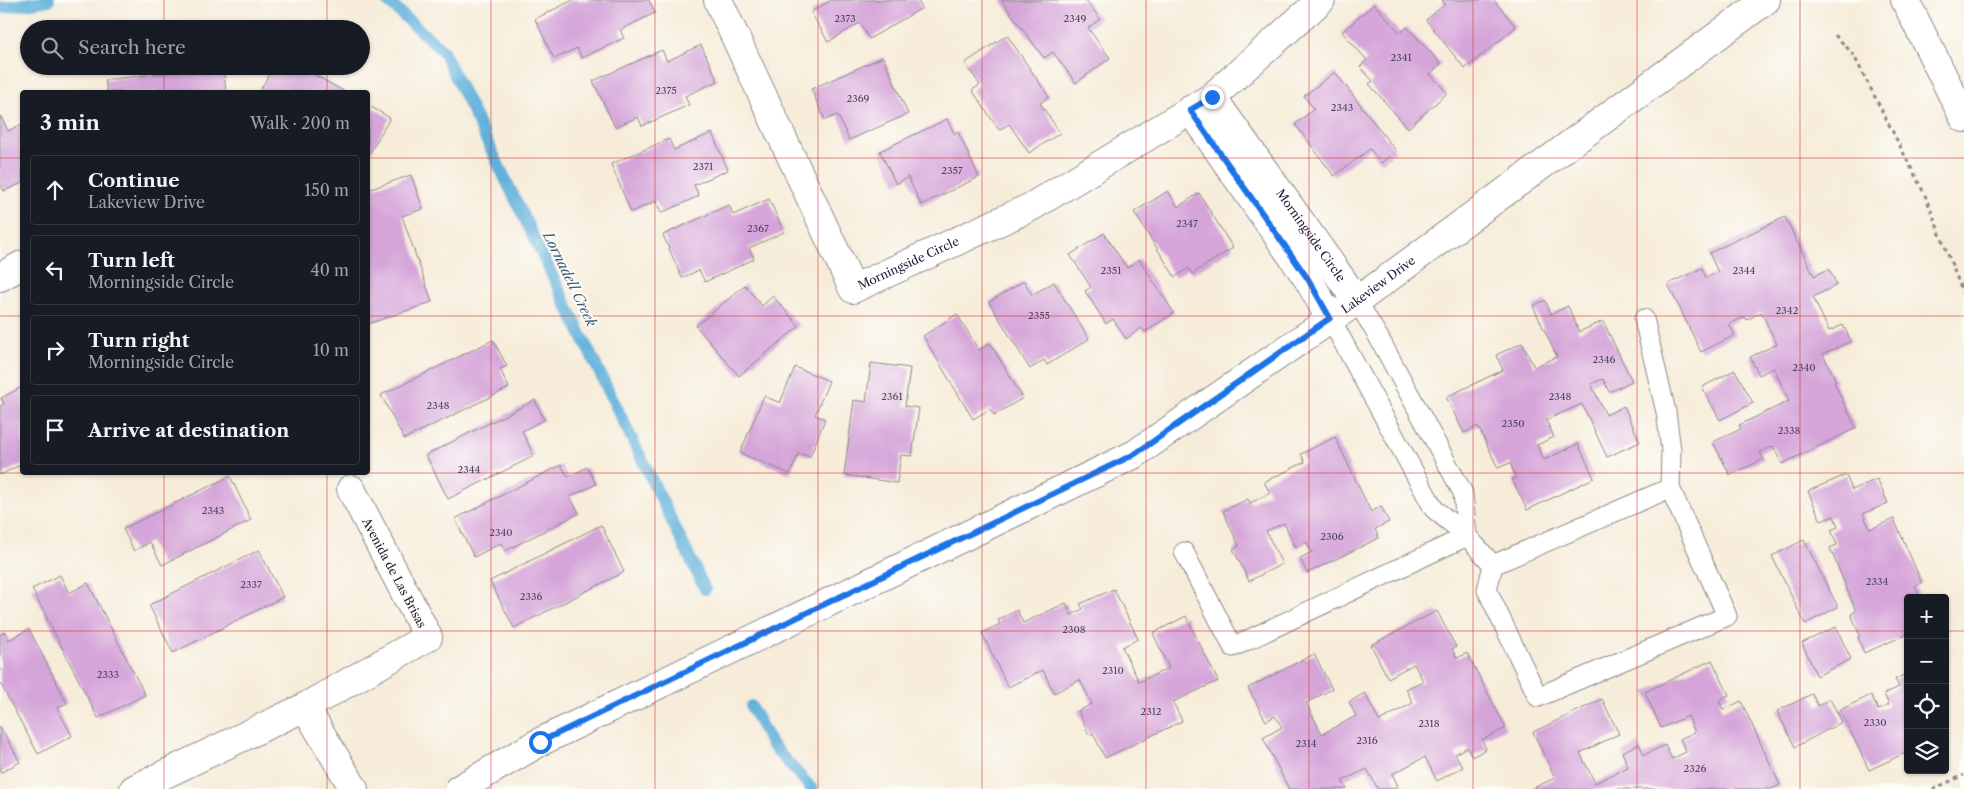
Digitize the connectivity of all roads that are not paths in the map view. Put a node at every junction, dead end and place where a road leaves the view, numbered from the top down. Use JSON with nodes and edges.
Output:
{"nodes":[{"id":1,"x":718,"y":0,"type":"edge"},
{"id":2,"x":1321,"y":0,"type":"edge"},
{"id":3,"x":1766,"y":0,"type":"edge"},
{"id":4,"x":1905,"y":0,"type":"edge"},
{"id":5,"x":1201,"y":103,"type":"junction"},
{"id":6,"x":1964,"y":118,"type":"edge"},
{"id":7,"x":20,"y":266,"type":"edge"},
{"id":8,"x":0,"y":277,"type":"edge"},
{"id":9,"x":1356,"y":301,"type":"junction"},
{"id":10,"x":1330,"y":318,"type":"junction"},
{"id":11,"x":1644,"y":319,"type":"dead end"},
{"id":12,"x":1670,"y":488,"type":"junction"},
{"id":13,"x":351,"y":489,"type":"dead end"},
{"id":14,"x":1467,"y":536,"type":"junction"},
{"id":15,"x":1184,"y":552,"type":"dead end"},
{"id":16,"x":1493,"y":565,"type":"junction"},
{"id":17,"x":305,"y":707,"type":"junction"},
{"id":18,"x":134,"y":789,"type":"edge"},
{"id":19,"x":354,"y":789,"type":"edge"},
{"id":20,"x":460,"y":789,"type":"edge"}],
"edges":[{"from":1,"to":5,"type":"street","name":"Morningside Circle"},
{"from":2,"to":5,"type":"street","name":"Morningside Circle"},
{"from":3,"to":9,"type":"street","name":"Lakeview Drive"},
{"from":4,"to":6,"type":"street"},
{"from":5,"to":9,"type":"street","name":"Morningside Circle"},
{"from":5,"to":10,"type":"street"},
{"from":7,"to":8,"type":"street"},
{"from":9,"to":10,"type":"street","name":"Lakeview Drive"},
{"from":9,"to":14,"type":"lane"},
{"from":10,"to":14,"type":"lane"},
{"from":10,"to":20,"type":"street","name":"Lakeview Drive"},
{"from":11,"to":12,"type":"lane"},
{"from":12,"to":16,"type":"lane"},
{"from":12,"to":16,"type":"lane"},
{"from":13,"to":17,"type":"street","name":"Avenida de Las Brisas"},
{"from":14,"to":15,"type":"lane"},
{"from":14,"to":16,"type":"lane"},
{"from":17,"to":18,"type":"street","name":"Avenida de Las Brisas"},
{"from":17,"to":19,"type":"street"}]}
